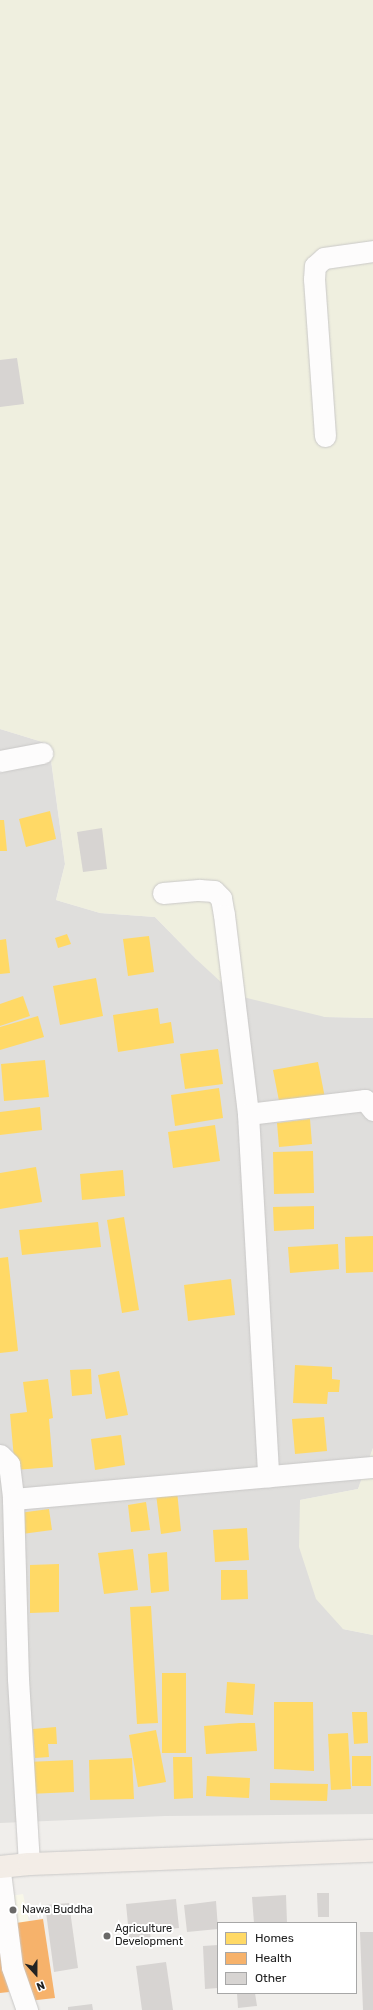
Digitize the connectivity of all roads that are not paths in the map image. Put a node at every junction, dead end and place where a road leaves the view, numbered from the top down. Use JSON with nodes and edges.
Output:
{"nodes":[{"id":1,"x":373,"y":251,"type":"edge"},
{"id":2,"x":325,"y":436,"type":"dead end"},
{"id":3,"x":42,"y":753,"type":"dead end"},
{"id":4,"x":0,"y":761,"type":"edge"},
{"id":5,"x":163,"y":893,"type":"dead end"},
{"id":6,"x":373,"y":1110,"type":"edge"},
{"id":7,"x":248,"y":1114,"type":"junction"},
{"id":8,"x":0,"y":1455,"type":"edge"},
{"id":9,"x":373,"y":1467,"type":"edge"},
{"id":10,"x":268,"y":1476,"type":"junction"},
{"id":11,"x":13,"y":1499,"type":"junction"},
{"id":12,"x":373,"y":1851,"type":"edge"},
{"id":13,"x":29,"y":1864,"type":"junction"},
{"id":14,"x":0,"y":1867,"type":"edge"},
{"id":15,"x":0,"y":1872,"type":"edge"},
{"id":16,"x":27,"y":2010,"type":"edge"}],
"edges":[{"from":1,"to":2,"type":"street"},
{"from":3,"to":4,"type":"street"},
{"from":5,"to":7,"type":"street"},
{"from":6,"to":7,"type":"street"},
{"from":7,"to":10,"type":"street"},
{"from":8,"to":11,"type":"street"},
{"from":9,"to":10,"type":"street"},
{"from":10,"to":11,"type":"street"},
{"from":11,"to":13,"type":"street"},
{"from":12,"to":13,"type":"main road"},
{"from":13,"to":14,"type":"main road"},
{"from":15,"to":16,"type":"street"}]}
